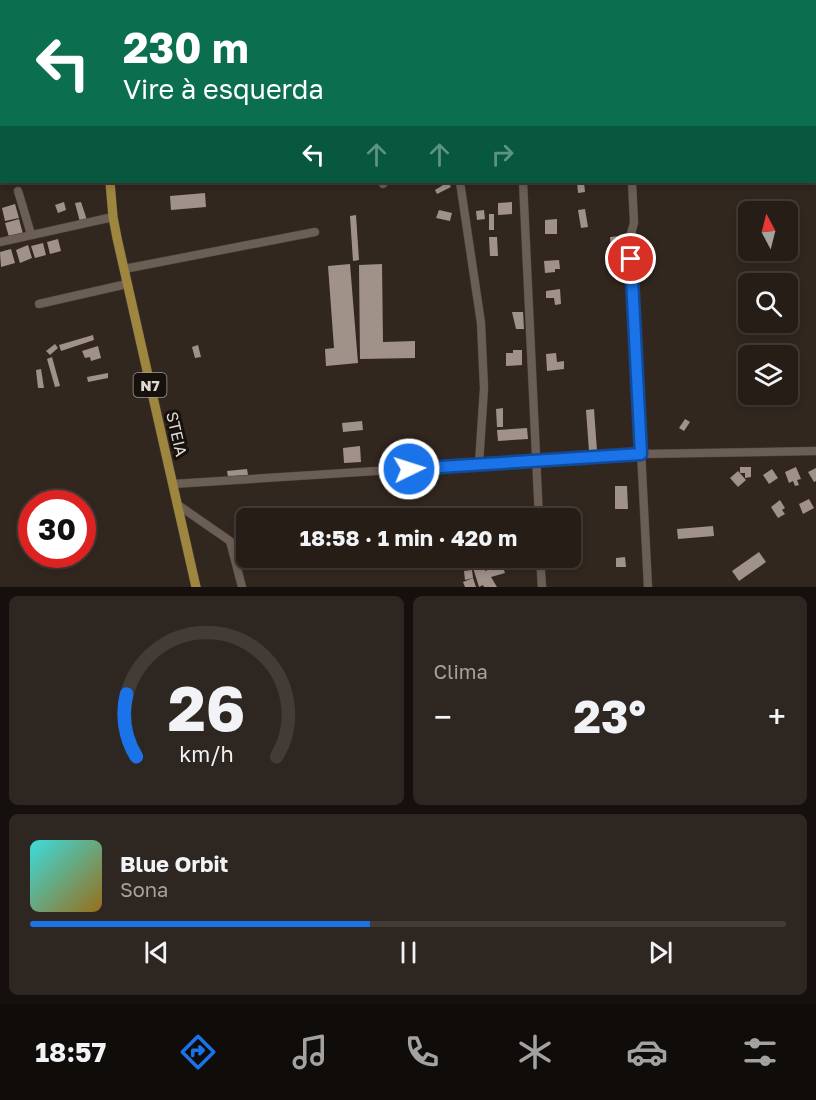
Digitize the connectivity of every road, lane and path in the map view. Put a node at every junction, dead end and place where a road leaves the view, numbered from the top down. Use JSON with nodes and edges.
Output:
{"nodes":[{"id":1,"x":110,"y":183,"type":"edge"},
{"id":2,"x":460,"y":183,"type":"edge"},
{"id":3,"x":523,"y":183,"type":"edge"},
{"id":4,"x":632,"y":183,"type":"edge"},
{"id":5,"x":18,"y":191,"type":"dead end"},
{"id":6,"x":113,"y":217,"type":"junction"},
{"id":7,"x":315,"y":232,"type":"dead end"},
{"id":8,"x":31,"y":234,"type":"junction"},
{"id":9,"x":0,"y":242,"type":"edge"},
{"id":10,"x":124,"y":268,"type":"junction"},
{"id":11,"x":128,"y":284,"type":"junction"},
{"id":12,"x":39,"y":304,"type":"dead end"},
{"id":13,"x":816,"y":452,"type":"edge"},
{"id":14,"x":641,"y":454,"type":"junction"},
{"id":15,"x":536,"y":461,"type":"junction"},
{"id":16,"x":479,"y":464,"type":"junction"},
{"id":17,"x":173,"y":484,"type":"junction"},
{"id":18,"x":178,"y":505,"type":"junction"},
{"id":19,"x":538,"y":508,"type":"edge"},
{"id":20,"x":541,"y":568,"type":"edge"},
{"id":21,"x":196,"y":587,"type":"edge"},
{"id":22,"x":242,"y":587,"type":"edge"},
{"id":23,"x":542,"y":587,"type":"edge"},
{"id":24,"x":648,"y":587,"type":"edge"}],
"edges":[{"from":1,"to":6,"type":"main road","name":"STEIA","number":"N7"},
{"from":2,"to":16,"type":"street"},
{"from":3,"to":15,"type":"street"},
{"from":4,"to":14,"type":"street"},
{"from":5,"to":8,"type":"street"},
{"from":6,"to":8,"type":"street"},
{"from":6,"to":10,"type":"main road","name":"STEIA","number":"N7"},
{"from":7,"to":10,"type":"street"},
{"from":8,"to":9,"type":"street"},
{"from":10,"to":11,"type":"main road","name":"STEIA","number":"N7"},
{"from":11,"to":12,"type":"street"},
{"from":11,"to":17,"type":"main road","name":"STEIA","number":"N7"},
{"from":13,"to":14,"type":"street"},
{"from":14,"to":15,"type":"street"},
{"from":14,"to":24,"type":"street"},
{"from":15,"to":16,"type":"street"},
{"from":15,"to":19,"type":"street"},
{"from":16,"to":17,"type":"street"},
{"from":17,"to":18,"type":"main road","name":"STEIA","number":"N7"},
{"from":18,"to":21,"type":"main road","name":"STEIA","number":"N7"},
{"from":18,"to":22,"type":"street"},
{"from":20,"to":23,"type":"street"}]}
